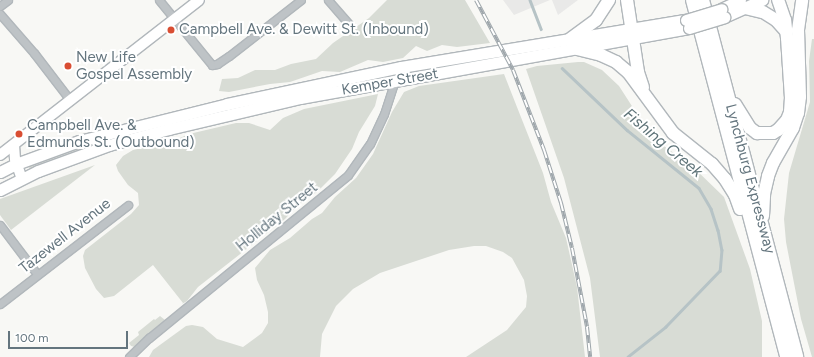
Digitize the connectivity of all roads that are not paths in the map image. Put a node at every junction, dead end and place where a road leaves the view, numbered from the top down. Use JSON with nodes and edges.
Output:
{"nodes":[{"id":1,"x":8,"y":0,"type":"edge"},
{"id":2,"x":159,"y":0,"type":"edge"},
{"id":3,"x":199,"y":0,"type":"edge"},
{"id":4,"x":301,"y":0,"type":"edge"},
{"id":5,"x":328,"y":0,"type":"edge"},
{"id":6,"x":609,"y":0,"type":"edge"},
{"id":7,"x":627,"y":0,"type":"edge"},
{"id":8,"x":692,"y":0,"type":"edge"},
{"id":9,"x":703,"y":0,"type":"edge"},
{"id":10,"x":762,"y":0,"type":"edge"},
{"id":11,"x":778,"y":0,"type":"edge"},
{"id":12,"x":785,"y":0,"type":"edge"},
{"id":13,"x":802,"y":0,"type":"edge"},
{"id":14,"x":742,"y":4,"type":"edge"},
{"id":15,"x":0,"y":6,"type":"edge"},
{"id":16,"x":0,"y":14,"type":"edge"},
{"id":17,"x":175,"y":20,"type":"junction"},
{"id":18,"x":350,"y":25,"type":"dead end"},
{"id":19,"x":792,"y":31,"type":"junction"},
{"id":20,"x":633,"y":34,"type":"junction"},
{"id":21,"x":573,"y":44,"type":"junction"},
{"id":22,"x":401,"y":67,"type":"junction"},
{"id":23,"x":394,"y":80,"type":"junction"},
{"id":24,"x":726,"y":88,"type":"junction"},
{"id":25,"x":644,"y":93,"type":"junction"},
{"id":26,"x":70,"y":100,"type":"junction"},
{"id":27,"x":14,"y":145,"type":"junction"},
{"id":28,"x":0,"y":154,"type":"edge"},
{"id":29,"x":16,"y":164,"type":"junction"},
{"id":30,"x":0,"y":172,"type":"edge"},
{"id":31,"x":22,"y":179,"type":"junction"},
{"id":32,"x":0,"y":190,"type":"edge"},
{"id":33,"x":128,"y":205,"type":"dead end"},
{"id":34,"x":0,"y":225,"type":"edge"},
{"id":35,"x":763,"y":227,"type":"junction"},
{"id":36,"x":762,"y":266,"type":"junction"},
{"id":37,"x":37,"y":274,"type":"junction"},
{"id":38,"x":0,"y":304,"type":"edge"},
{"id":39,"x":129,"y":357,"type":"edge"},
{"id":40,"x":786,"y":357,"type":"edge"},
{"id":41,"x":797,"y":357,"type":"edge"}],
"edges":[{"from":1,"to":15,"type":"street"},
{"from":2,"to":17,"type":"street"},
{"from":3,"to":17,"type":"main road"},
{"from":4,"to":17,"type":"street"},
{"from":5,"to":18,"type":"street"},
{"from":6,"to":21,"type":"highway"},
{"from":7,"to":20,"type":"highway"},
{"from":8,"to":36,"type":"highway","name":"Lynchburg Expressway"},
{"from":9,"to":24,"type":"highway","name":"Lynchburg Expressway"},
{"from":10,"to":14,"type":"main road","name":"Kemper Street"},
{"from":11,"to":19,"type":"highway"},
{"from":12,"to":19,"type":"highway"},
{"from":13,"to":19,"type":"highway"},
{"from":14,"to":19,"type":"highway"},
{"from":14,"to":20,"type":"main road","name":"Kemper Street","bridge":true},
{"from":16,"to":26,"type":"street"},
{"from":17,"to":26,"type":"main road"},
{"from":19,"to":24,"type":"highway"},
{"from":19,"to":35,"type":"highway"},
{"from":20,"to":21,"type":"main road","name":"Kemper Street"},
{"from":20,"to":25,"type":"highway"},
{"from":21,"to":22,"type":"main road","name":"Kemper Street"},
{"from":21,"to":23,"type":"main road","name":"Kemper Street"},
{"from":21,"to":25,"type":"highway"},
{"from":22,"to":23,"type":"street","name":"Holliday Street"},
{"from":22,"to":29,"type":"main road","name":"Kemper Street"},
{"from":23,"to":31,"type":"main road","name":"Kemper Street"},
{"from":23,"to":39,"type":"street","name":"Holliday Street"},
{"from":24,"to":35,"type":"highway","name":"Lynchburg Expressway"},
{"from":25,"to":36,"type":"highway"},
{"from":26,"to":27,"type":"main road"},
{"from":27,"to":28,"type":"main road"},
{"from":27,"to":29,"type":"main road"},
{"from":29,"to":30,"type":"main road","name":"Kemper Street"},
{"from":29,"to":31,"type":"main road"},
{"from":31,"to":32,"type":"main road","name":"Kemper Street"},
{"from":33,"to":37,"type":"street","name":"Tazewell Avenue"},
{"from":34,"to":37,"type":"street"},
{"from":35,"to":41,"type":"highway","name":"Lynchburg Expressway"},
{"from":36,"to":40,"type":"highway","name":"Lynchburg Expressway"},
{"from":37,"to":38,"type":"street","name":"Tazewell Avenue"}]}
